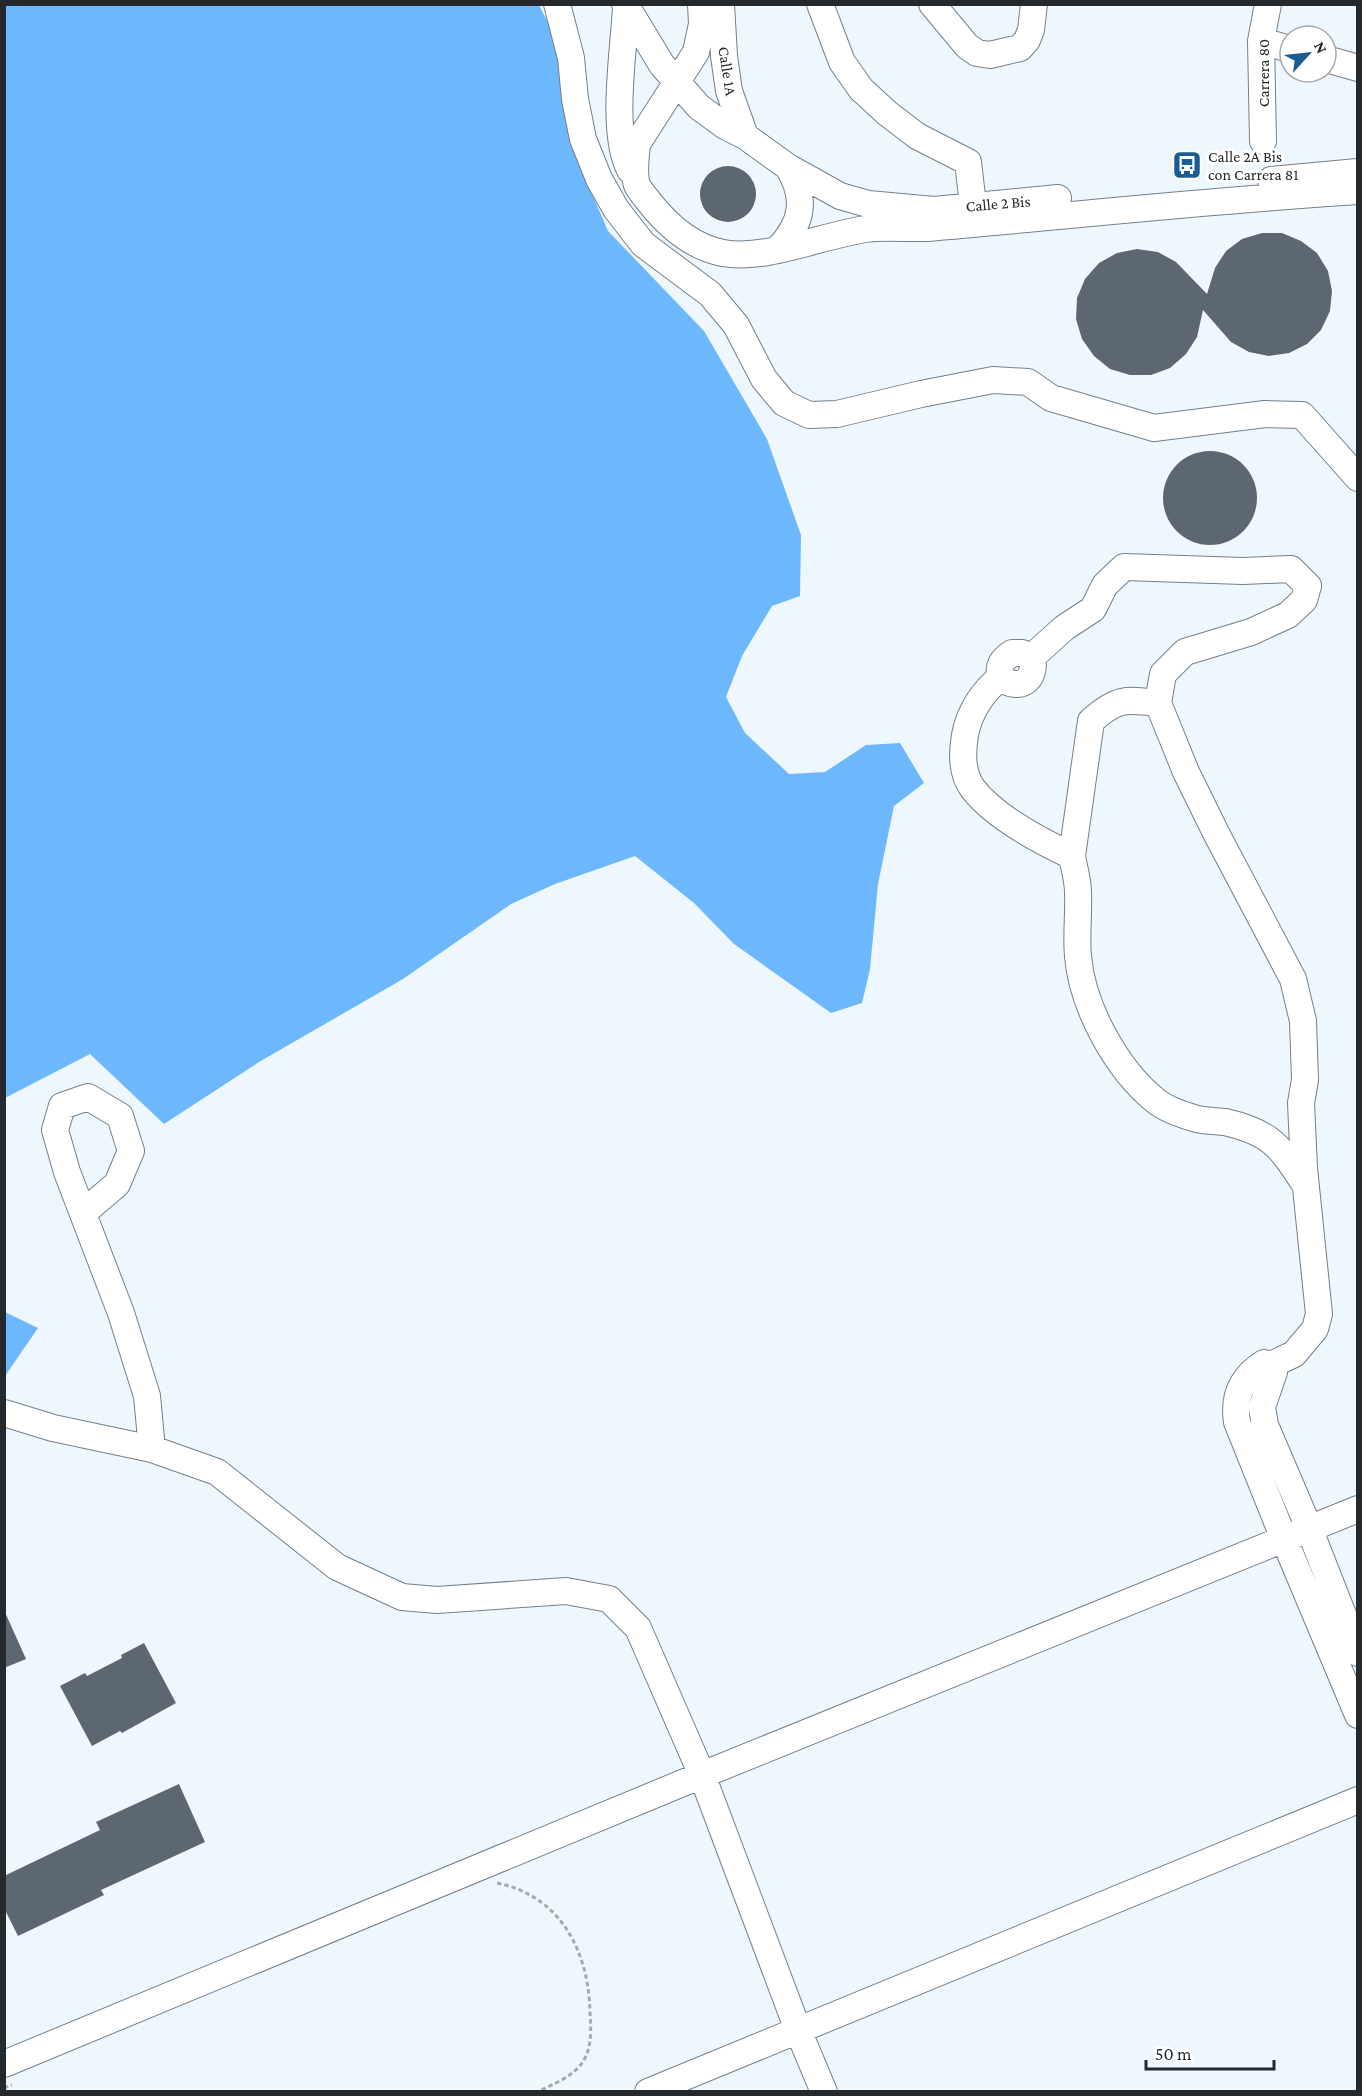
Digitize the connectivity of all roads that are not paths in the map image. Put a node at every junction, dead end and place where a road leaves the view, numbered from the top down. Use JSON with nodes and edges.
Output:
{"nodes":[{"id":1,"x":557,"y":4,"type":"edge"},
{"id":2,"x":701,"y":4,"type":"edge"},
{"id":3,"x":721,"y":4,"type":"edge"},
{"id":4,"x":820,"y":4,"type":"edge"},
{"id":5,"x":932,"y":4,"type":"edge"},
{"id":6,"x":1034,"y":4,"type":"edge"},
{"id":7,"x":1268,"y":4,"type":"edge"},
{"id":8,"x":626,"y":6,"type":"edge"},
{"id":9,"x":1261,"y":41,"type":"junction"},
{"id":10,"x":1278,"y":46,"type":"edge"},
{"id":11,"x":1338,"y":62,"type":"edge"},
{"id":12,"x":1358,"y":68,"type":"edge"},
{"id":13,"x":678,"y":82,"type":"junction"},
{"id":14,"x":745,"y":136,"type":"junction"},
{"id":15,"x":1263,"y":141,"type":"dead end"},
{"id":16,"x":788,"y":167,"type":"junction"},
{"id":17,"x":1358,"y":172,"type":"edge"},
{"id":18,"x":637,"y":184,"type":"junction"},
{"id":19,"x":1358,"y":191,"type":"edge"},
{"id":20,"x":972,"y":205,"type":"junction"},
{"id":21,"x":778,"y":249,"type":"junction"},
{"id":22,"x":1358,"y":478,"type":"edge"},
{"id":23,"x":1158,"y":703,"type":"junction"},
{"id":24,"x":1072,"y":856,"type":"junction"},
{"id":25,"x":1305,"y":1184,"type":"junction"},
{"id":26,"x":83,"y":1213,"type":"dead end"},
{"id":27,"x":1271,"y":1365,"type":"junction"},
{"id":28,"x":4,"y":1413,"type":"edge"},
{"id":29,"x":152,"y":1449,"type":"junction"},
{"id":30,"x":1358,"y":1509,"type":"edge"},
{"id":31,"x":1309,"y":1528,"type":"junction"},
{"id":32,"x":1284,"y":1539,"type":"junction"},
{"id":33,"x":1358,"y":1653,"type":"edge"},
{"id":34,"x":1358,"y":1715,"type":"edge"},
{"id":35,"x":702,"y":1775,"type":"junction"},
{"id":36,"x":1358,"y":1800,"type":"edge"},
{"id":37,"x":798,"y":2030,"type":"junction"},
{"id":38,"x":10,"y":2074,"type":"edge"},
{"id":39,"x":648,"y":2091,"type":"edge"},
{"id":40,"x":824,"y":2091,"type":"edge"}],
"edges":[{"from":1,"to":22,"type":"street"},
{"from":2,"to":13,"type":"street","name":"Calle 1A"},
{"from":3,"to":14,"type":"street","name":"Calle 1A"},
{"from":4,"to":20,"type":"street"},
{"from":5,"to":6,"type":"street"},
{"from":7,"to":9,"type":"street","name":"Carrera 80"},
{"from":8,"to":13,"type":"street","name":"Calle 2 Bis"},
{"from":8,"to":18,"type":"street","name":"Calle 2 Bis"},
{"from":9,"to":10,"type":"street"},
{"from":9,"to":15,"type":"street","name":"Carrera 80"},
{"from":11,"to":12,"type":"street"},
{"from":13,"to":14,"type":"street","name":"Calle 2 Bis"},
{"from":13,"to":18,"type":"street","name":"Calle 1A"},
{"from":14,"to":16,"type":"street","name":"Calle 2 Bis"},
{"from":16,"to":20,"type":"street","name":"Calle 2 Bis"},
{"from":16,"to":21,"type":"street"},
{"from":17,"to":20,"type":"street","name":"Calle 2 Bis"},
{"from":18,"to":21,"type":"street","name":"Calle 2 Bis"},
{"from":19,"to":21,"type":"street","name":"Calle 2 Bis"},
{"from":23,"to":24,"type":"street"},
{"from":23,"to":24,"type":"street"},
{"from":23,"to":25,"type":"street"},
{"from":24,"to":25,"type":"street"},
{"from":25,"to":27,"type":"street"},
{"from":26,"to":29,"type":"street"},
{"from":27,"to":31,"type":"street"},
{"from":27,"to":32,"type":"street"},
{"from":28,"to":29,"type":"street"},
{"from":29,"to":35,"type":"street"},
{"from":30,"to":31,"type":"street"},
{"from":31,"to":32,"type":"street"},
{"from":31,"to":33,"type":"street"},
{"from":32,"to":34,"type":"street"},
{"from":32,"to":35,"type":"street"},
{"from":35,"to":37,"type":"street"},
{"from":35,"to":38,"type":"street"},
{"from":36,"to":37,"type":"street"},
{"from":37,"to":39,"type":"street"},
{"from":37,"to":40,"type":"street"}]}
